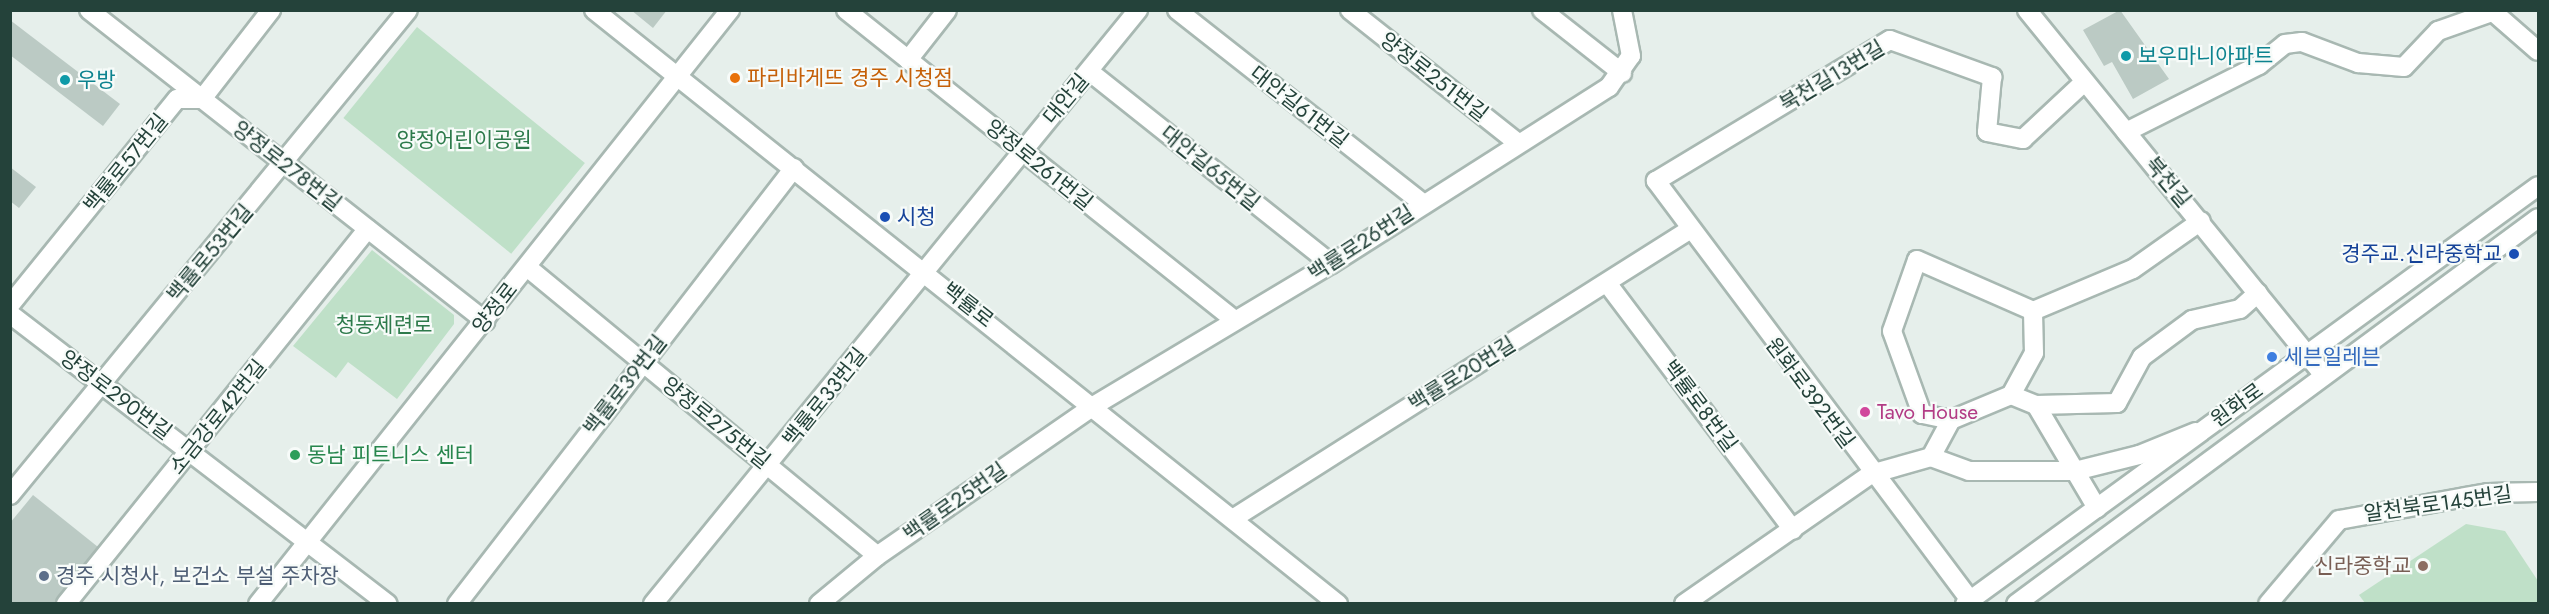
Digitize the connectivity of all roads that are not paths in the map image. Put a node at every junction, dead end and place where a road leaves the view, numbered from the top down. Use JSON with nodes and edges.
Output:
{"nodes":[{"id":1,"x":89,"y":10,"type":"edge"},
{"id":2,"x":271,"y":10,"type":"edge"},
{"id":3,"x":408,"y":10,"type":"edge"},
{"id":4,"x":594,"y":10,"type":"edge"},
{"id":5,"x":730,"y":10,"type":"edge"},
{"id":6,"x":846,"y":10,"type":"edge"},
{"id":7,"x":947,"y":10,"type":"edge"},
{"id":8,"x":1138,"y":10,"type":"edge"},
{"id":9,"x":1177,"y":10,"type":"edge"},
{"id":10,"x":1350,"y":10,"type":"edge"},
{"id":11,"x":1542,"y":10,"type":"edge"},
{"id":12,"x":1622,"y":10,"type":"edge"},
{"id":13,"x":2027,"y":10,"type":"edge"},
{"id":14,"x":2492,"y":11,"type":"edge"},
{"id":15,"x":2538,"y":51,"type":"edge"},
{"id":16,"x":908,"y":60,"type":"junction"},
{"id":17,"x":1090,"y":72,"type":"junction"},
{"id":18,"x":1622,"y":74,"type":"junction"},
{"id":19,"x":677,"y":76,"type":"junction"},
{"id":20,"x":2083,"y":83,"type":"junction"},
{"id":21,"x":202,"y":99,"type":"junction"},
{"id":22,"x":2126,"y":132,"type":"junction"},
{"id":23,"x":1518,"y":143,"type":"junction"},
{"id":24,"x":1023,"y":152,"type":"junction"},
{"id":25,"x":285,"y":164,"type":"junction"},
{"id":26,"x":795,"y":168,"type":"junction"},
{"id":27,"x":1656,"y":181,"type":"joint"},
{"id":28,"x":2538,"y":186,"type":"edge"},
{"id":29,"x":1422,"y":204,"type":"junction"},
{"id":30,"x":2538,"y":218,"type":"edge"},
{"id":31,"x":2201,"y":221,"type":"junction"},
{"id":32,"x":368,"y":229,"type":"junction"},
{"id":33,"x":1689,"y":230,"type":"junction"},
{"id":34,"x":1331,"y":264,"type":"junction"},
{"id":35,"x":527,"y":267,"type":"junction"},
{"id":36,"x":926,"y":271,"type":"junction"},
{"id":37,"x":1607,"y":283,"type":"junction"},
{"id":38,"x":2258,"y":293,"type":"junction"},
{"id":39,"x":10,"y":305,"type":"edge"},
{"id":40,"x":2033,"y":311,"type":"junction"},
{"id":41,"x":10,"y":314,"type":"edge"},
{"id":42,"x":1233,"y":319,"type":"junction"},
{"id":43,"x":485,"y":321,"type":"junction"},
{"id":44,"x":2307,"y":354,"type":"junction"},
{"id":45,"x":642,"y":362,"type":"junction"},
{"id":46,"x":2324,"y":376,"type":"junction"},
{"id":47,"x":101,"y":383,"type":"junction"},
{"id":48,"x":2011,"y":395,"type":"junction"},
{"id":49,"x":1095,"y":405,"type":"junction"},
{"id":50,"x":2036,"y":405,"type":"junction"},
{"id":51,"x":1952,"y":420,"type":"junction"},
{"id":52,"x":2208,"y":427,"type":"junction"},
{"id":53,"x":191,"y":452,"type":"junction"},
{"id":54,"x":1931,"y":457,"type":"junction"},
{"id":55,"x":770,"y":467,"type":"junction"},
{"id":56,"x":2075,"y":471,"type":"junction"},
{"id":57,"x":1871,"y":474,"type":"junction"},
{"id":58,"x":2538,"y":492,"type":"edge"},
{"id":59,"x":10,"y":495,"type":"edge"},
{"id":60,"x":2097,"y":508,"type":"junction"},
{"id":61,"x":1234,"y":518,"type":"junction"},
{"id":62,"x":1793,"y":530,"type":"junction"},
{"id":63,"x":308,"y":542,"type":"junction"},
{"id":64,"x":877,"y":556,"type":"junction"},
{"id":65,"x":1969,"y":602,"type":"edge"},
{"id":66,"x":66,"y":603,"type":"edge"},
{"id":67,"x":258,"y":603,"type":"edge"},
{"id":68,"x":388,"y":603,"type":"edge"},
{"id":69,"x":457,"y":603,"type":"edge"},
{"id":70,"x":653,"y":603,"type":"edge"},
{"id":71,"x":819,"y":603,"type":"edge"},
{"id":72,"x":1338,"y":603,"type":"edge"},
{"id":73,"x":1684,"y":603,"type":"edge"},
{"id":74,"x":2016,"y":603,"type":"edge"},
{"id":75,"x":2268,"y":603,"type":"edge"}],
"edges":[{"from":1,"to":21,"type":"street","name":"양정로278번길"},
{"from":2,"to":21,"type":"street"},
{"from":3,"to":25,"type":"street","name":"백률로53번길"},
{"from":4,"to":19,"type":"street","name":"백률로"},
{"from":5,"to":19,"type":"street","name":"양정로"},
{"from":6,"to":16,"type":"street","name":"양정로261번길"},
{"from":7,"to":16,"type":"street"},
{"from":8,"to":17,"type":"street","name":"대안길"},
{"from":9,"to":29,"type":"street","name":"대안길61번길"},
{"from":10,"to":23,"type":"street","name":"양정로251번길"},
{"from":11,"to":18,"type":"street"},
{"from":12,"to":18,"type":"street"},
{"from":13,"to":20,"type":"street","name":"북천길"},
{"from":14,"to":15,"type":"street"},
{"from":14,"to":22,"type":"street"},
{"from":16,"to":24,"type":"street","name":"양정로261번길"},
{"from":17,"to":24,"type":"street","name":"대안길"},
{"from":17,"to":34,"type":"street","name":"대안길65번길"},
{"from":18,"to":23,"type":"street","name":"백률로26번길"},
{"from":19,"to":26,"type":"street","name":"백률로"},
{"from":19,"to":35,"type":"street","name":"양정로"},
{"from":20,"to":22,"type":"street","name":"북천길"},
{"from":20,"to":27,"type":"street","name":"북천길13번길"},
{"from":21,"to":25,"type":"street","name":"양정로278번길"},
{"from":21,"to":39,"type":"street","name":"백률로57번길"},
{"from":22,"to":31,"type":"street","name":"북천길"},
{"from":23,"to":29,"type":"street","name":"백률로26번길"},
{"from":24,"to":36,"type":"street","name":"대안길"},
{"from":24,"to":42,"type":"street","name":"양정로261번길"},
{"from":25,"to":32,"type":"street","name":"양정로278번길"},
{"from":25,"to":47,"type":"street","name":"백률로53번길"},
{"from":26,"to":36,"type":"street","name":"백률로"},
{"from":26,"to":45,"type":"street","name":"백률로39번길"},
{"from":27,"to":33,"type":"street","name":"원화로392번길"},
{"from":28,"to":44,"type":"street","name":"원화로"},
{"from":29,"to":34,"type":"street","name":"백률로26번길"},
{"from":30,"to":46,"type":"street","name":"원화로"},
{"from":31,"to":38,"type":"street","name":"북천길"},
{"from":31,"to":40,"type":"street"},
{"from":32,"to":43,"type":"street","name":"양정로278번길"},
{"from":32,"to":53,"type":"street","name":"소금강로42번길"},
{"from":33,"to":37,"type":"street","name":"백률로20번길"},
{"from":33,"to":57,"type":"street","name":"원화로392번길"},
{"from":34,"to":42,"type":"street","name":"백률로26번길"},
{"from":35,"to":43,"type":"street","name":"양정로"},
{"from":35,"to":45,"type":"street","name":"양정로275번길"},
{"from":36,"to":49,"type":"street","name":"백률로"},
{"from":36,"to":55,"type":"street","name":"백률로33번길"},
{"from":37,"to":61,"type":"street","name":"백률로20번길"},
{"from":37,"to":62,"type":"street","name":"백률로8번길"},
{"from":38,"to":44,"type":"street","name":"북천길"},
{"from":38,"to":50,"type":"street"},
{"from":40,"to":48,"type":"street"},
{"from":40,"to":51,"type":"street"},
{"from":41,"to":47,"type":"street","name":"양정로290번길"},
{"from":42,"to":49,"type":"street","name":"백률로26번길"},
{"from":43,"to":63,"type":"street","name":"양정로"},
{"from":44,"to":46,"type":"street","name":"북천길"},
{"from":44,"to":52,"type":"street","name":"원화로"},
{"from":45,"to":55,"type":"street","name":"양정로275번길"},
{"from":45,"to":69,"type":"street","name":"백률로39번길"},
{"from":46,"to":74,"type":"street","name":"원화로"},
{"from":47,"to":53,"type":"street","name":"양정로290번길"},
{"from":47,"to":59,"type":"street","name":"백률로53번길"},
{"from":48,"to":50,"type":"street"},
{"from":48,"to":51,"type":"street"},
{"from":49,"to":61,"type":"street","name":"백률로"},
{"from":49,"to":64,"type":"street","name":"백률로25번길"},
{"from":50,"to":56,"type":"street"},
{"from":51,"to":54,"type":"street"},
{"from":52,"to":56,"type":"street"},
{"from":52,"to":60,"type":"street","name":"원화로"},
{"from":53,"to":63,"type":"street","name":"양정로290번길"},
{"from":53,"to":66,"type":"street","name":"소금강로42번길"},
{"from":54,"to":56,"type":"street"},
{"from":54,"to":57,"type":"street"},
{"from":55,"to":64,"type":"street","name":"양정로275번길"},
{"from":55,"to":70,"type":"street","name":"백률로33번길"},
{"from":56,"to":60,"type":"street"},
{"from":57,"to":62,"type":"street"},
{"from":57,"to":65,"type":"street","name":"원화로392번길"},
{"from":58,"to":75,"type":"street","name":"알천북로145번길"},
{"from":60,"to":65,"type":"street","name":"원화로"},
{"from":61,"to":72,"type":"street","name":"백률로"},
{"from":62,"to":73,"type":"street"},
{"from":63,"to":67,"type":"street","name":"양정로"},
{"from":63,"to":68,"type":"street","name":"양정로290번길"},
{"from":64,"to":71,"type":"street","name":"백률로25번길"}]}
